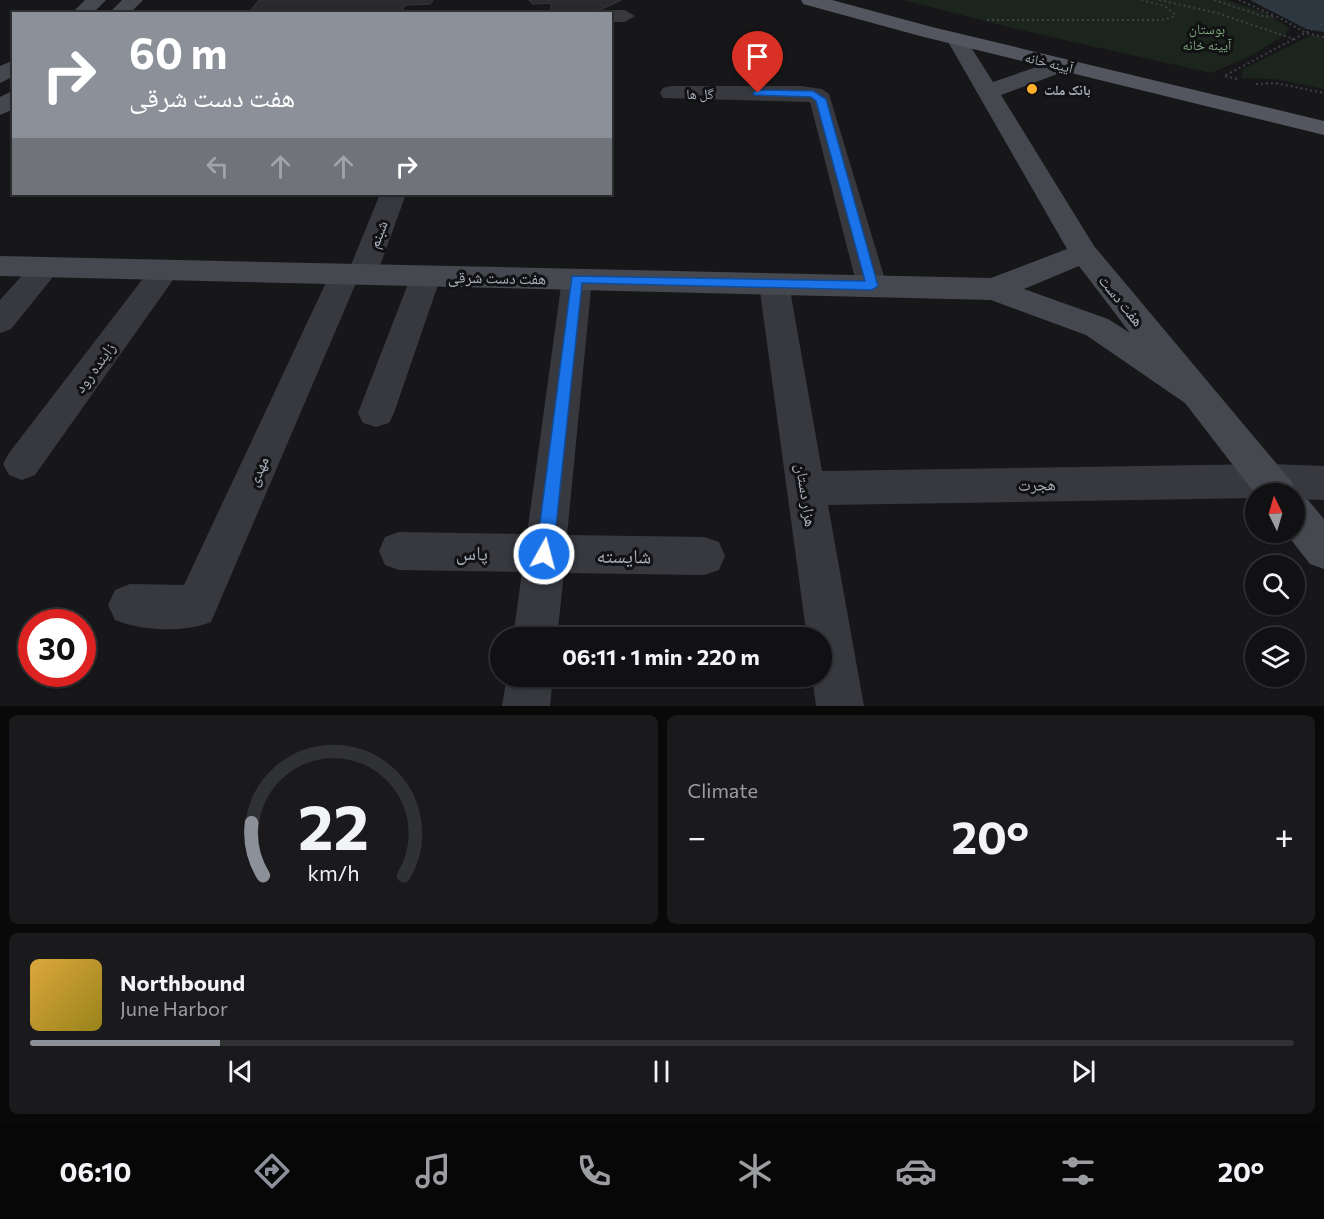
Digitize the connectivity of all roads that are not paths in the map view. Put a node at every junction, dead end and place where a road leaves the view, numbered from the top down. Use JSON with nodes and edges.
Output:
{"nodes":[{"id":1,"x":98,"y":0,"type":"edge"},
{"id":2,"x":134,"y":0,"type":"edge"},
{"id":3,"x":810,"y":0,"type":"edge"},
{"id":4,"x":861,"y":0,"type":"edge"},
{"id":5,"x":83,"y":12,"type":"edge"},
{"id":6,"x":119,"y":12,"type":"edge"},
{"id":7,"x":957,"y":40,"type":"junction"},
{"id":8,"x":1060,"y":65,"type":"junction"},
{"id":9,"x":12,"y":67,"type":"edge"},
{"id":10,"x":0,"y":76,"type":"edge"},
{"id":11,"x":988,"y":92,"type":"junction"},
{"id":12,"x":671,"y":93,"type":"dead end"},
{"id":13,"x":12,"y":99,"type":"edge"},
{"id":14,"x":0,"y":108,"type":"edge"},
{"id":15,"x":1324,"y":111,"type":"edge"},
{"id":16,"x":1324,"y":128,"type":"edge"},
{"id":17,"x":392,"y":195,"type":"edge"},
{"id":18,"x":1084,"y":253,"type":"junction"},
{"id":19,"x":0,"y":266,"type":"edge"},
{"id":20,"x":46,"y":267,"type":"junction"},
{"id":21,"x":165,"y":270,"type":"junction"},
{"id":22,"x":353,"y":274,"type":"junction"},
{"id":23,"x":426,"y":276,"type":"junction"},
{"id":24,"x":577,"y":279,"type":"junction"},
{"id":25,"x":774,"y":284,"type":"junction"},
{"id":26,"x":872,"y":286,"type":"junction"},
{"id":27,"x":994,"y":289,"type":"junction"},
{"id":28,"x":0,"y":321,"type":"edge"},
{"id":29,"x":1199,"y":395,"type":"junction"},
{"id":30,"x":376,"y":413,"type":"dead end"},
{"id":31,"x":22,"y":464,"type":"dead end"},
{"id":32,"x":1270,"y":483,"type":"edge"},
{"id":33,"x":1324,"y":483,"type":"edge"},
{"id":34,"x":1305,"y":484,"type":"edge"},
{"id":35,"x":1245,"y":487,"type":"edge"},
{"id":36,"x":806,"y":488,"type":"junction"},
{"id":37,"x":1305,"y":527,"type":"edge"},
{"id":38,"x":1324,"y":550,"type":"edge"},
{"id":39,"x":399,"y":551,"type":"dead end"},
{"id":40,"x":544,"y":554,"type":"junction"},
{"id":41,"x":704,"y":556,"type":"dead end"},
{"id":42,"x":130,"y":605,"type":"dead end"},
{"id":43,"x":536,"y":627,"type":"edge"},
{"id":44,"x":529,"y":687,"type":"edge"},
{"id":45,"x":526,"y":706,"type":"edge"},
{"id":46,"x":840,"y":706,"type":"edge"}],
"edges":[{"from":1,"to":5,"type":"street"},
{"from":2,"to":6,"type":"street"},
{"from":3,"to":7,"type":"main road","name":"آیینه خانه"},
{"from":4,"to":15,"type":"main road","name":"آیینه خانه"},
{"from":7,"to":8,"type":"main road","name":"آیینه خانه"},
{"from":7,"to":11,"type":"street","name":"هفت دست"},
{"from":8,"to":11,"type":"street"},
{"from":8,"to":16,"type":"main road","name":"آیینه خانه"},
{"from":9,"to":10,"type":"street"},
{"from":11,"to":18,"type":"street","name":"هفت دست"},
{"from":12,"to":26,"type":"street","name":"گل ها"},
{"from":13,"to":14,"type":"street"},
{"from":17,"to":22,"type":"street","name":"شبنم"},
{"from":18,"to":27,"type":"street"},
{"from":18,"to":29,"type":"street","name":"هفت دست"},
{"from":19,"to":20,"type":"street","name":"هفت دست شرقی"},
{"from":20,"to":21,"type":"street","name":"هفت دست شرقی"},
{"from":20,"to":28,"type":"street"},
{"from":21,"to":22,"type":"street","name":"هفت دست شرقی"},
{"from":21,"to":31,"type":"street","name":"زاینده رود"},
{"from":22,"to":23,"type":"street","name":"هفت دست شرقی"},
{"from":22,"to":42,"type":"street","name":"مهدی"},
{"from":23,"to":24,"type":"street","name":"هفت دست شرقی"},
{"from":23,"to":30,"type":"street"},
{"from":24,"to":25,"type":"street","name":"هفت دست شرقی"},
{"from":24,"to":40,"type":"street"},
{"from":25,"to":26,"type":"street","name":"هفت دست شرقی"},
{"from":25,"to":36,"type":"street","name":"هزار دستان"},
{"from":26,"to":27,"type":"street","name":"هفت دست شرقی"},
{"from":27,"to":29,"type":"street"},
{"from":29,"to":32,"type":"street","name":"هفت دست"},
{"from":33,"to":34,"type":"street","name":"هجرت"},
{"from":35,"to":36,"type":"street","name":"هجرت"},
{"from":36,"to":46,"type":"street","name":"هزار دستان"},
{"from":37,"to":38,"type":"street"},
{"from":39,"to":40,"type":"street","name":"پاس"},
{"from":40,"to":41,"type":"street","name":"شایسته"},
{"from":40,"to":43,"type":"street"},
{"from":44,"to":45,"type":"street"}]}
